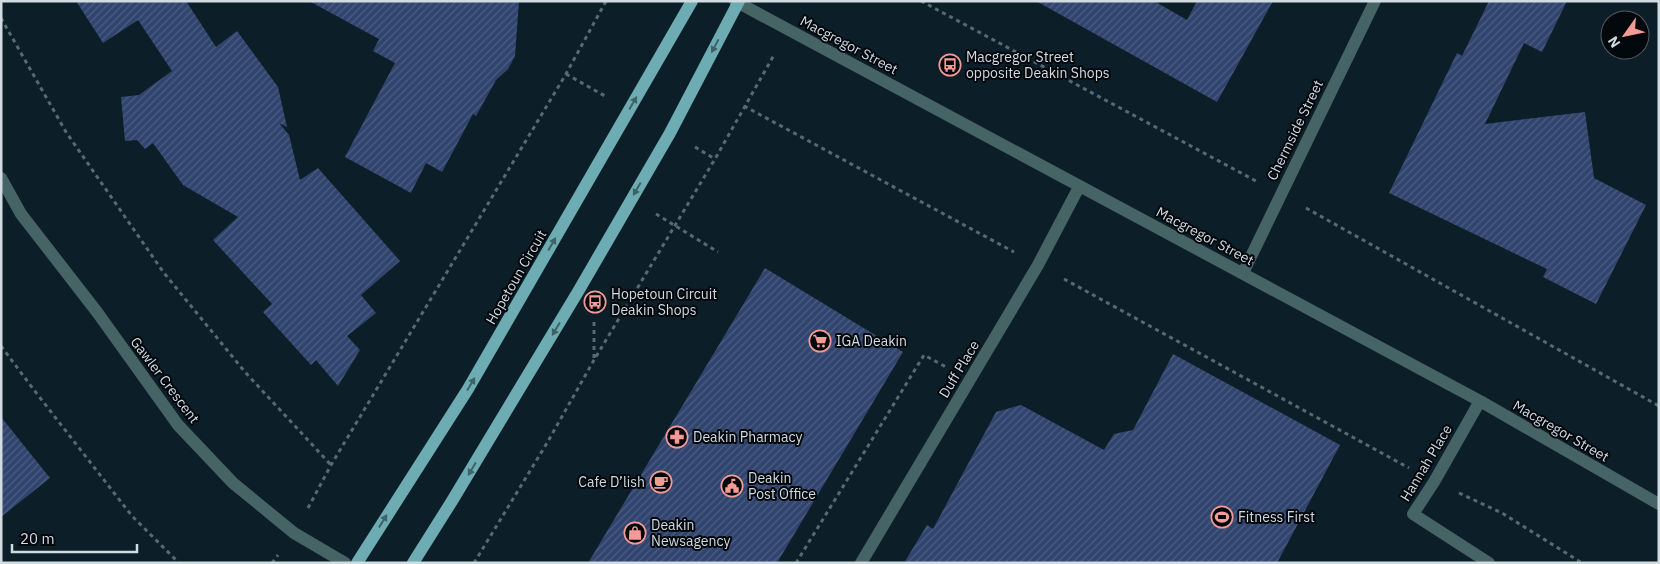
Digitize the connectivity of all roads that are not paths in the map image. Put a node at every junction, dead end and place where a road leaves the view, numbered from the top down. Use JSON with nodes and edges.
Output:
{"nodes":[{"id":1,"x":692,"y":1,"type":"edge"},
{"id":2,"x":1375,"y":1,"type":"edge"},
{"id":3,"x":737,"y":2,"type":"edge"},
{"id":4,"x":1,"y":178,"type":"edge"},
{"id":5,"x":1079,"y":187,"type":"junction"},
{"id":6,"x":1243,"y":273,"type":"junction"},
{"id":7,"x":1480,"y":401,"type":"junction"},
{"id":8,"x":1659,"y":504,"type":"edge"},
{"id":9,"x":345,"y":563,"type":"edge"},
{"id":10,"x":358,"y":563,"type":"edge"},
{"id":11,"x":413,"y":563,"type":"edge"},
{"id":12,"x":861,"y":563,"type":"edge"},
{"id":13,"x":1489,"y":563,"type":"edge"}],
"edges":[{"from":10,"to":1,"type":"main road","name":"Hopetoun Circuit","one_way":true},
{"from":2,"to":6,"type":"street","name":"Chermside Street"},
{"from":3,"to":5,"type":"street","name":"Macgregor Street"},
{"from":3,"to":11,"type":"main road","one_way":true},
{"from":4,"to":9,"type":"street","name":"Gawler Crescent"},
{"from":5,"to":6,"type":"street","name":"Macgregor Street"},
{"from":5,"to":12,"type":"street","name":"Duff Place"},
{"from":6,"to":7,"type":"street","name":"Macgregor Street"},
{"from":7,"to":8,"type":"street","name":"Macgregor Street"},
{"from":7,"to":13,"type":"street","name":"Hannah Place"}]}
